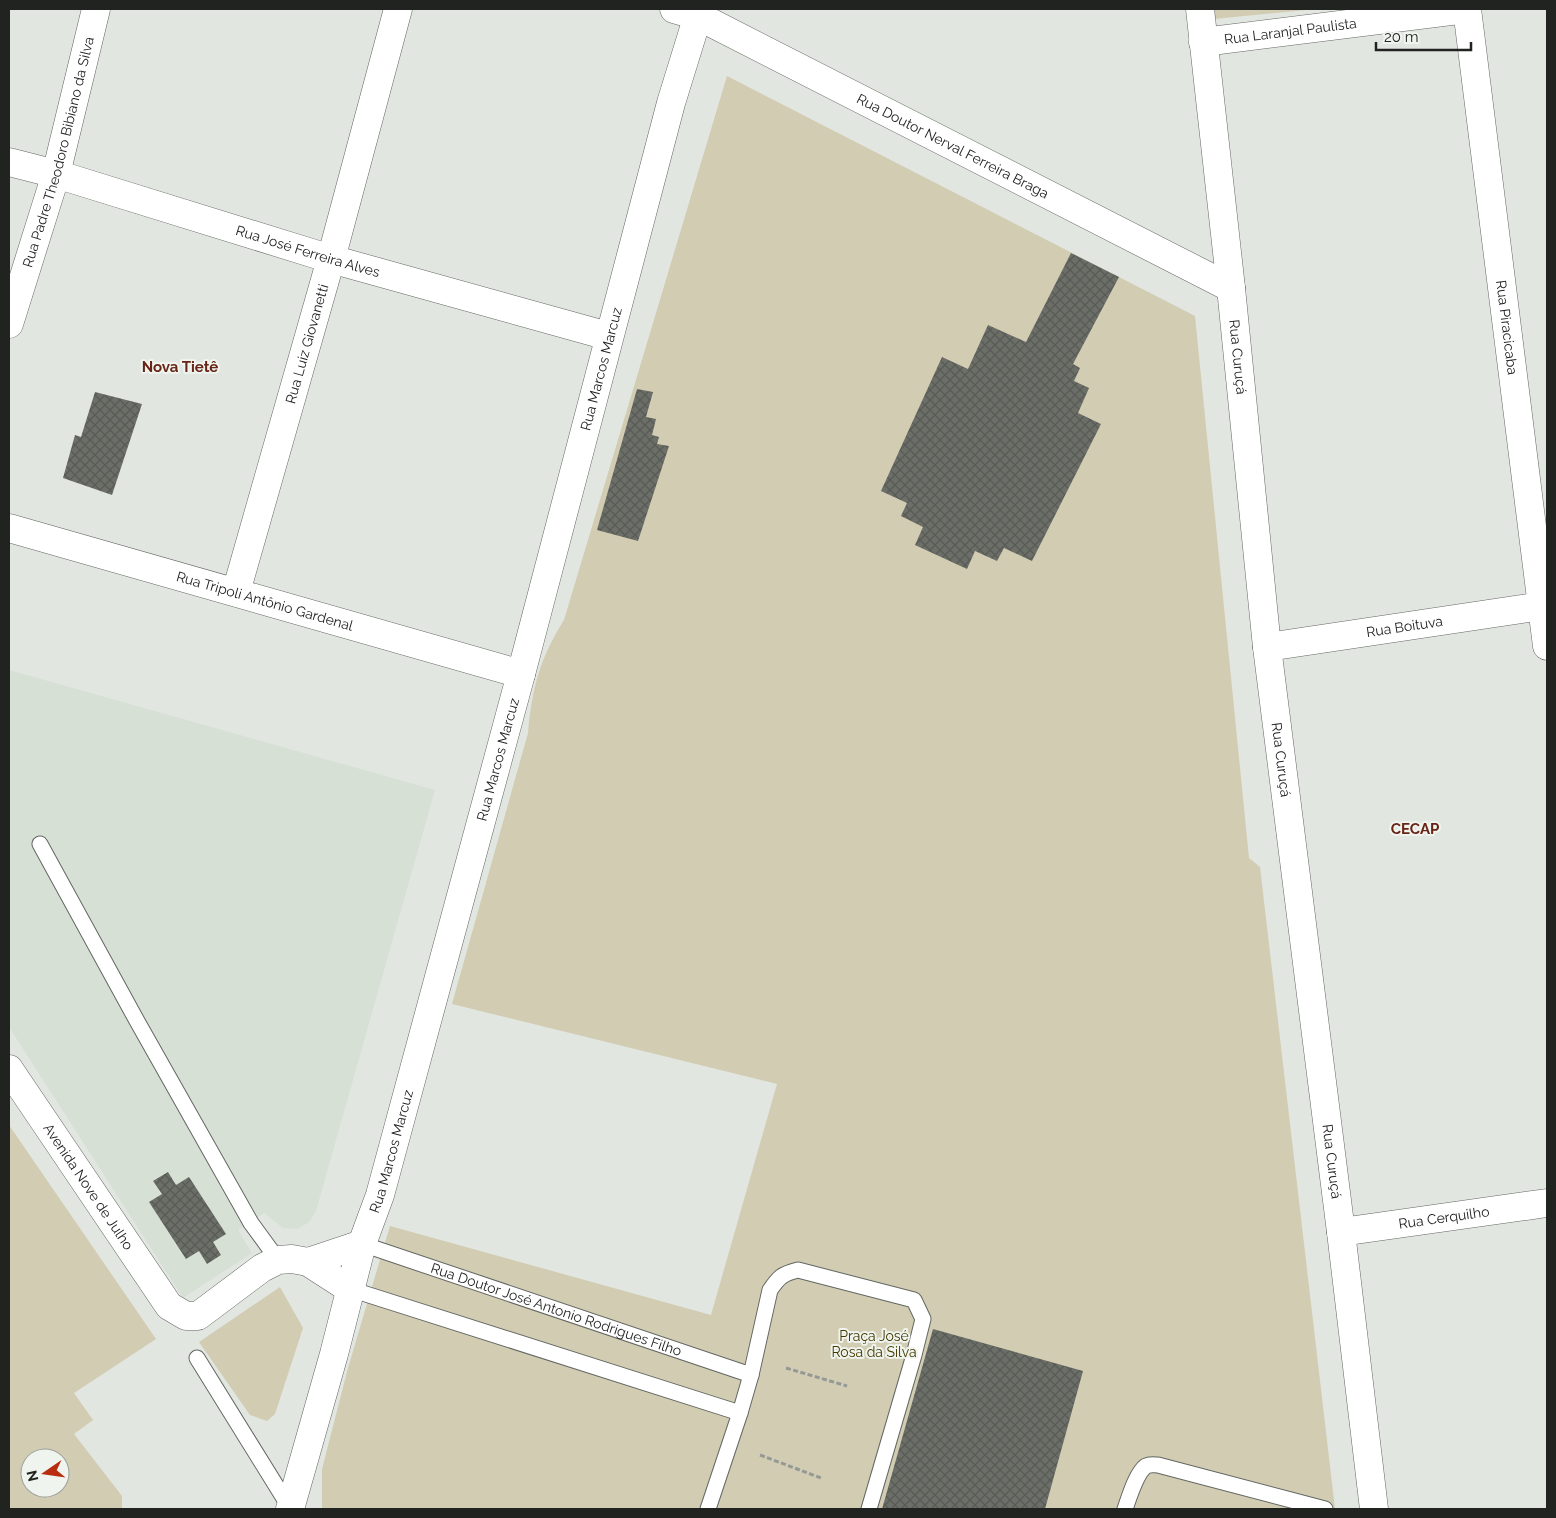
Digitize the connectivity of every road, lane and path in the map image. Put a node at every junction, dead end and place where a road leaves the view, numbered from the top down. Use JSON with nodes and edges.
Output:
{"nodes":[{"id":1,"x":96,"y":9,"type":"edge"},
{"id":2,"x":398,"y":9,"type":"edge"},
{"id":3,"x":1200,"y":9,"type":"edge"},
{"id":4,"x":1467,"y":9,"type":"edge"},
{"id":5,"x":691,"y":11,"type":"edge"},
{"id":6,"x":1203,"y":42,"type":"junction"},
{"id":7,"x":9,"y":162,"type":"edge"},
{"id":8,"x":56,"y":174,"type":"junction"},
{"id":9,"x":331,"y":259,"type":"junction"},
{"id":10,"x":1231,"y":288,"type":"junction"},
{"id":11,"x":9,"y":324,"type":"edge"},
{"id":12,"x":608,"y":336,"type":"junction"},
{"id":13,"x":9,"y":528,"type":"edge"},
{"id":14,"x":236,"y":592,"type":"junction"},
{"id":15,"x":1542,"y":606,"type":"junction"},
{"id":16,"x":1547,"y":646,"type":"edge"},
{"id":17,"x":1267,"y":647,"type":"junction"},
{"id":18,"x":521,"y":674,"type":"junction"},
{"id":19,"x":40,"y":844,"type":"dead end"},
{"id":20,"x":9,"y":1069,"type":"edge"},
{"id":21,"x":1547,"y":1203,"type":"edge"},
{"id":22,"x":1342,"y":1232,"type":"junction"},
{"id":23,"x":362,"y":1244,"type":"junction"},
{"id":24,"x":278,"y":1260,"type":"junction"},
{"id":25,"x":308,"y":1262,"type":"junction"},
{"id":26,"x":350,"y":1289,"type":"junction"},
{"id":27,"x":197,"y":1358,"type":"dead end"},
{"id":28,"x":786,"y":1368,"type":"dead end"},
{"id":29,"x":751,"y":1375,"type":"junction"},
{"id":30,"x":847,"y":1386,"type":"dead end"},
{"id":31,"x":740,"y":1413,"type":"junction"},
{"id":32,"x":760,"y":1455,"type":"dead end"},
{"id":33,"x":821,"y":1478,"type":"dead end"},
{"id":34,"x":290,"y":1509,"type":"edge"},
{"id":35,"x":708,"y":1509,"type":"edge"},
{"id":36,"x":869,"y":1509,"type":"edge"},
{"id":37,"x":1124,"y":1509,"type":"edge"},
{"id":38,"x":1325,"y":1509,"type":"edge"},
{"id":39,"x":1374,"y":1509,"type":"edge"}],
"edges":[{"from":1,"to":8,"type":"street","name":"Rua Padre Theodoro Bibiano da Silva"},
{"from":2,"to":9,"type":"street","name":"Rua Luiz Giovanetti"},
{"from":3,"to":6,"type":"street","name":"Rua Curuçá"},
{"from":4,"to":6,"type":"street","name":"Rua Laranjal Paulista"},
{"from":4,"to":15,"type":"street","name":"Rua Piracicaba"},
{"from":5,"to":10,"type":"street","name":"Rua Doutor Nerval Ferreira Braga"},
{"from":5,"to":12,"type":"street","name":"Rua Marcos Marcuz"},
{"from":6,"to":10,"type":"street","name":"Rua Curuçá"},
{"from":7,"to":8,"type":"street","name":"Rua José Ferreira Alves"},
{"from":8,"to":9,"type":"street","name":"Rua José Ferreira Alves"},
{"from":8,"to":11,"type":"street","name":"Rua Padre Theodoro Bibiano da Silva"},
{"from":9,"to":12,"type":"street","name":"Rua José Ferreira Alves"},
{"from":9,"to":14,"type":"street","name":"Rua Luiz Giovanetti"},
{"from":10,"to":17,"type":"street","name":"Rua Curuçá"},
{"from":12,"to":18,"type":"street","name":"Rua Marcos Marcuz"},
{"from":13,"to":14,"type":"street","name":"Rua Tripoli Antônio Gardenal"},
{"from":14,"to":18,"type":"street","name":"Rua Tripoli Antônio Gardenal"},
{"from":15,"to":16,"type":"street","name":"Rua Piracicaba"},
{"from":15,"to":17,"type":"street","name":"Rua Boituva"},
{"from":17,"to":22,"type":"street","name":"Rua Curuçá"},
{"from":18,"to":23,"type":"street","name":"Rua Marcos Marcuz"},
{"from":19,"to":24,"type":"lane"},
{"from":20,"to":24,"type":"street","name":"Avenida Nove de Julho"},
{"from":21,"to":22,"type":"street","name":"Rua Cerquilho"},
{"from":22,"to":39,"type":"street","name":"Rua Curuçá"},
{"from":23,"to":25,"type":"street"},
{"from":23,"to":26,"type":"street","name":"Rua Marcos Marcuz"},
{"from":23,"to":29,"type":"lane","name":"Rua Doutor José Antonio Rodrigues Filho"},
{"from":24,"to":25,"type":"street"},
{"from":25,"to":26,"type":"street"},
{"from":26,"to":31,"type":"lane"},
{"from":26,"to":34,"type":"street","name":"Rua Marcos Marcuz"},
{"from":27,"to":34,"type":"lane"},
{"from":28,"to":30,"type":"path"},
{"from":29,"to":31,"type":"lane"},
{"from":29,"to":36,"type":"lane"},
{"from":31,"to":35,"type":"lane"},
{"from":32,"to":33,"type":"path"},
{"from":37,"to":38,"type":"lane"}]}
